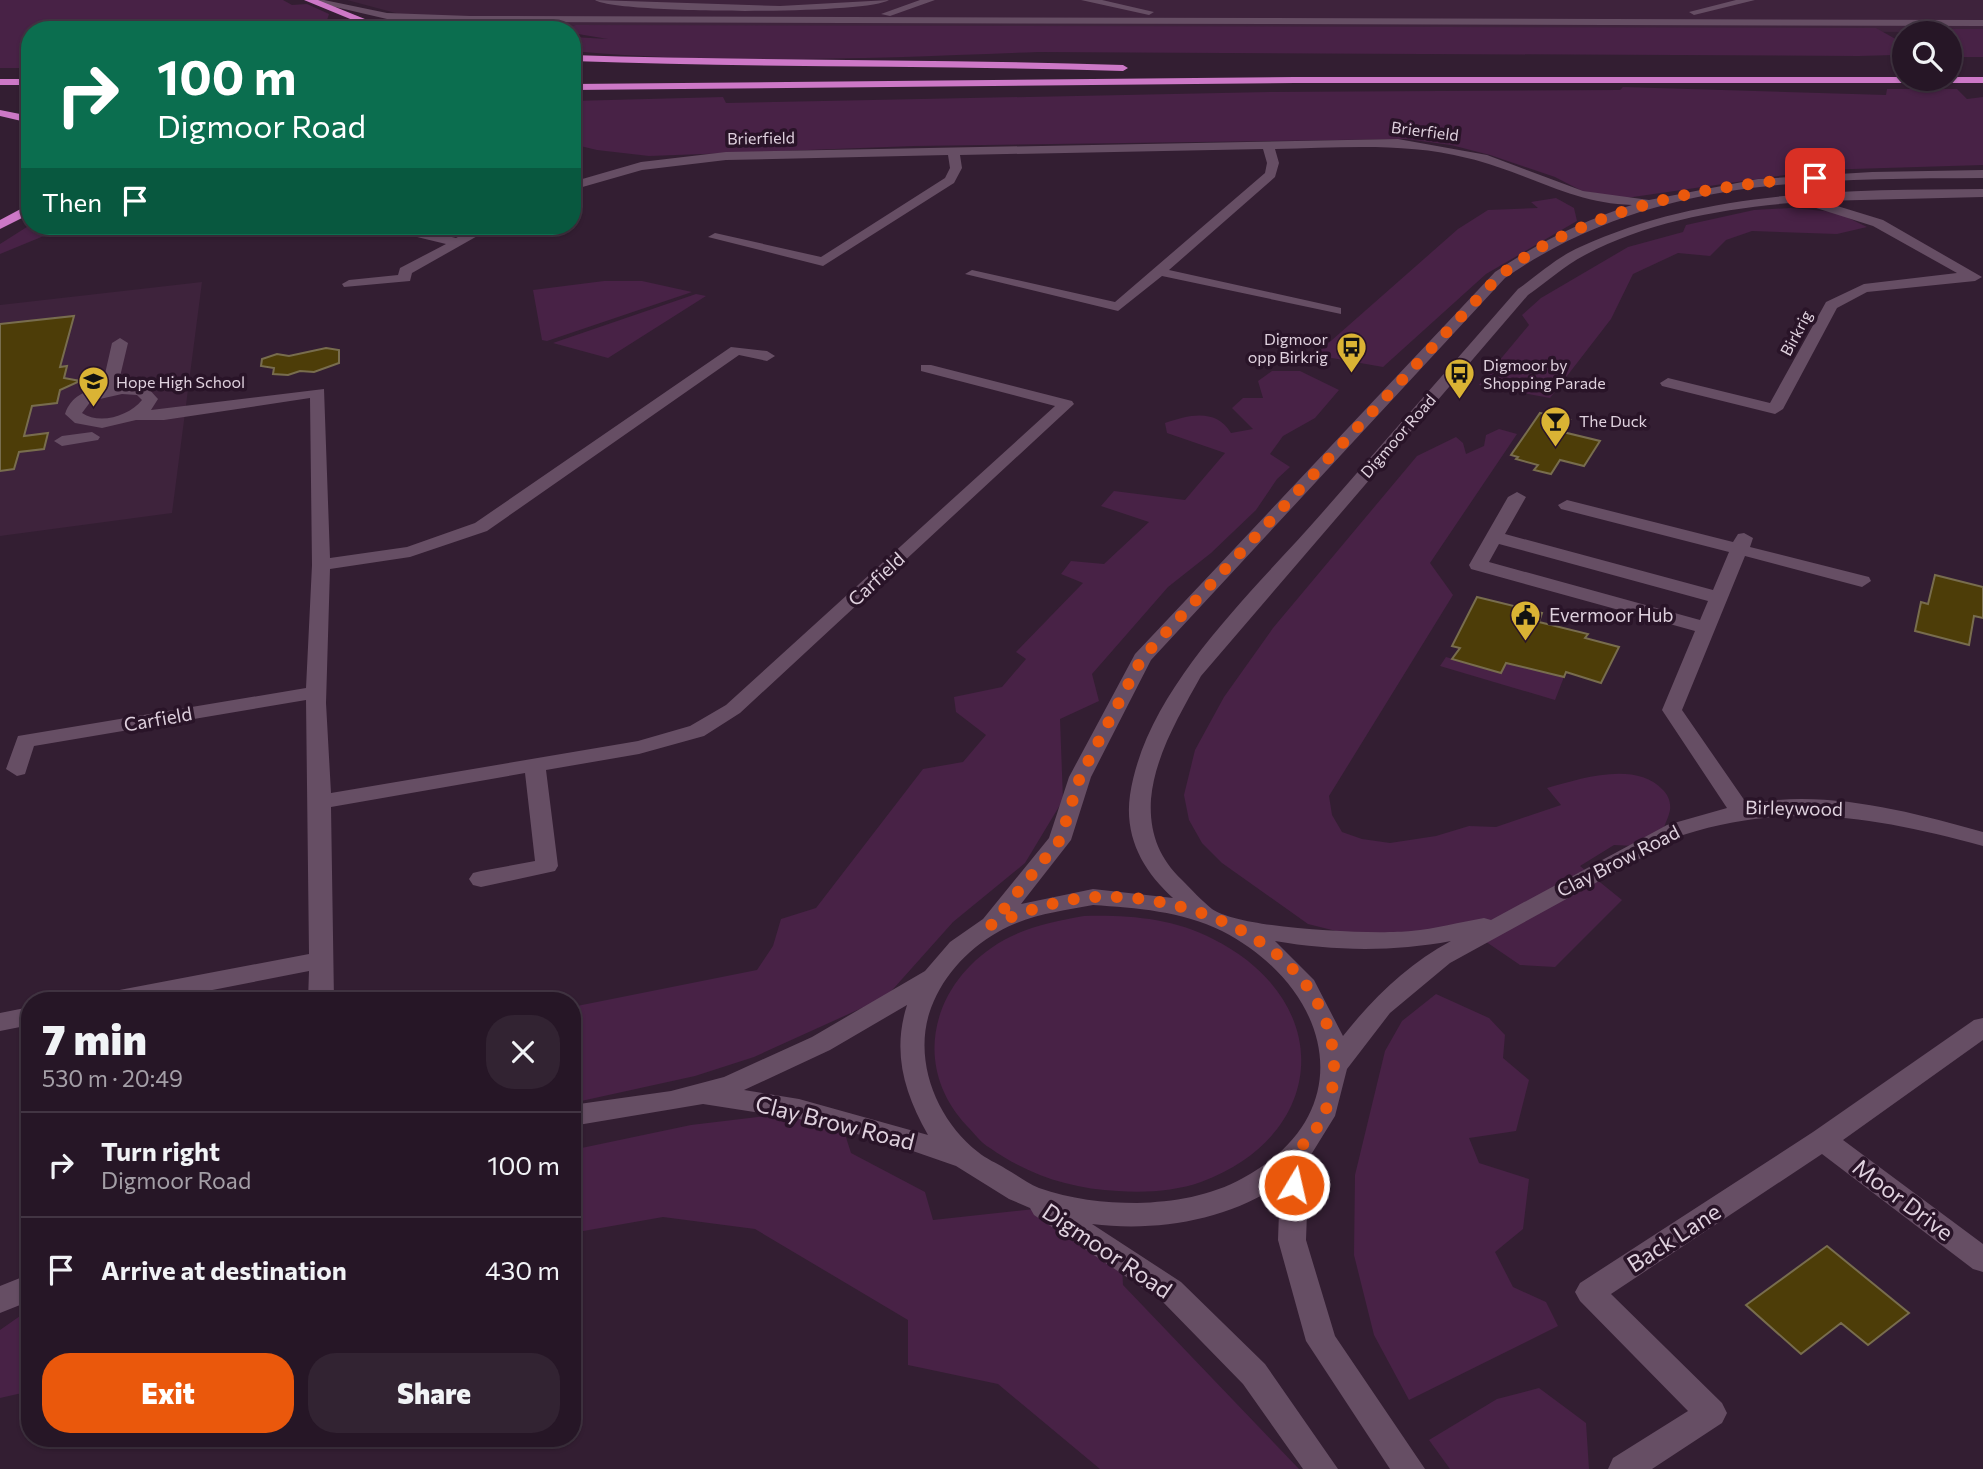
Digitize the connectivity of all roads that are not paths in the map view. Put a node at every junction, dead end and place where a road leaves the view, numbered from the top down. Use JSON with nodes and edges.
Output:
{"nodes":[{"id":1,"x":309,"y":0,"type":"edge"},
{"id":2,"x":600,"y":0,"type":"edge"},
{"id":3,"x":884,"y":0,"type":"edge"},
{"id":4,"x":930,"y":0,"type":"edge"},
{"id":5,"x":1086,"y":0,"type":"edge"},
{"id":6,"x":1750,"y":0,"type":"edge"},
{"id":7,"x":364,"y":21,"type":"edge"},
{"id":8,"x":853,"y":22,"type":"junction"},
{"id":9,"x":1594,"y":22,"type":"junction"},
{"id":10,"x":1222,"y":23,"type":"junction"},
{"id":11,"x":1983,"y":23,"type":"edge"},
{"id":12,"x":581,"y":58,"type":"edge"},
{"id":13,"x":1542,"y":67,"type":"dead end"},
{"id":14,"x":1123,"y":68,"type":"junction"},
{"id":15,"x":1137,"y":68,"type":"dead end"},
{"id":16,"x":1249,"y":68,"type":"dead end"},
{"id":17,"x":581,"y":75,"type":"edge"},
{"id":18,"x":1983,"y":80,"type":"edge"},
{"id":19,"x":0,"y":82,"type":"edge"},
{"id":20,"x":21,"y":82,"type":"edge"},
{"id":21,"x":581,"y":88,"type":"edge"},
{"id":22,"x":0,"y":95,"type":"edge"},
{"id":23,"x":21,"y":98,"type":"edge"},
{"id":24,"x":21,"y":100,"type":"edge"},
{"id":25,"x":0,"y":103,"type":"edge"},
{"id":26,"x":0,"y":113,"type":"edge"},
{"id":27,"x":21,"y":118,"type":"edge"},
{"id":28,"x":1267,"y":144,"type":"junction"},
{"id":29,"x":953,"y":152,"type":"junction"},
{"id":30,"x":1983,"y":174,"type":"edge"},
{"id":31,"x":581,"y":183,"type":"edge"},
{"id":32,"x":1983,"y":193,"type":"edge"},
{"id":33,"x":1572,"y":194,"type":"junction"},
{"id":34,"x":1889,"y":194,"type":"junction"},
{"id":35,"x":1792,"y":199,"type":"junction"},
{"id":36,"x":1668,"y":201,"type":"junction"},
{"id":37,"x":21,"y":213,"type":"edge"},
{"id":38,"x":1878,"y":223,"type":"junction"},
{"id":39,"x":0,"y":225,"type":"edge"},
{"id":40,"x":1579,"y":229,"type":"junction"},
{"id":41,"x":427,"y":235,"type":"edge"},
{"id":42,"x":470,"y":235,"type":"edge"},
{"id":43,"x":715,"y":237,"type":"dead end"},
{"id":44,"x":456,"y":242,"type":"junction"},
{"id":45,"x":1161,"y":272,"type":"junction"},
{"id":46,"x":972,"y":274,"type":"dead end"},
{"id":47,"x":1977,"y":278,"type":"edge"},
{"id":48,"x":349,"y":284,"type":"dead end"},
{"id":49,"x":1336,"y":311,"type":"dead end"},
{"id":50,"x":120,"y":342,"type":"dead end"},
{"id":51,"x":767,"y":356,"type":"dead end"},
{"id":52,"x":926,"y":368,"type":"dead end"},
{"id":53,"x":1668,"y":383,"type":"dead end"},
{"id":54,"x":109,"y":390,"type":"junction"},
{"id":55,"x":134,"y":415,"type":"junction"},
{"id":56,"x":109,"y":422,"type":"junction"},
{"id":57,"x":127,"y":433,"type":"dead end"},
{"id":58,"x":92,"y":437,"type":"junction"},
{"id":59,"x":62,"y":441,"type":"dead end"},
{"id":60,"x":1517,"y":497,"type":"dead end"},
{"id":61,"x":1567,"y":505,"type":"dead end"},
{"id":62,"x":1494,"y":537,"type":"junction"},
{"id":63,"x":1741,"y":544,"type":"junction"},
{"id":64,"x":321,"y":565,"type":"junction"},
{"id":65,"x":1862,"y":581,"type":"dead end"},
{"id":66,"x":1719,"y":598,"type":"junction"},
{"id":67,"x":1706,"y":628,"type":"junction"},
{"id":68,"x":318,"y":692,"type":"junction"},
{"id":69,"x":534,"y":766,"type":"junction"},
{"id":70,"x":18,"y":769,"type":"dead end"},
{"id":71,"x":320,"y":802,"type":"junction"},
{"id":72,"x":1740,"y":811,"type":"junction"},
{"id":73,"x":1983,"y":839,"type":"edge"},
{"id":74,"x":481,"y":879,"type":"dead end"},
{"id":75,"x":1202,"y":912,"type":"junction"},
{"id":76,"x":1500,"y":923,"type":"junction"},
{"id":77,"x":991,"y":925,"type":"junction"},
{"id":78,"x":1234,"y":926,"type":"junction"},
{"id":79,"x":321,"y":960,"type":"junction"},
{"id":80,"x":931,"y":978,"type":"junction"},
{"id":81,"x":156,"y":992,"type":"edge"},
{"id":82,"x":321,"y":992,"type":"edge"},
{"id":83,"x":21,"y":1018,"type":"edge"},
{"id":84,"x":0,"y":1022,"type":"edge"},
{"id":85,"x":1983,"y":1027,"type":"edge"},
{"id":86,"x":1334,"y":1067,"type":"junction"},
{"id":87,"x":702,"y":1094,"type":"junction"},
{"id":88,"x":581,"y":1114,"type":"edge"},
{"id":89,"x":1823,"y":1140,"type":"junction"},
{"id":90,"x":1295,"y":1157,"type":"junction"},
{"id":91,"x":965,"y":1158,"type":"junction"},
{"id":92,"x":1025,"y":1195,"type":"junction"},
{"id":93,"x":1983,"y":1260,"type":"edge"},
{"id":94,"x":21,"y":1291,"type":"edge"},
{"id":95,"x":0,"y":1300,"type":"edge"},
{"id":96,"x":1322,"y":1469,"type":"edge"},
{"id":97,"x":1409,"y":1469,"type":"edge"},
{"id":98,"x":1624,"y":1469,"type":"edge"}],
"edges":[{"from":1,"to":7,"type":"highway"},
{"from":1,"to":8,"type":"street"},
{"from":2,"to":3,"type":"street"},
{"from":4,"to":8,"type":"street"},
{"from":5,"to":10,"type":"street"},
{"from":6,"to":9,"type":"street"},
{"from":8,"to":10,"type":"street"},
{"from":9,"to":10,"type":"street"},
{"from":9,"to":11,"type":"street"},
{"from":12,"to":14,"type":"highway"},
{"from":13,"to":16,"type":"highway"},
{"from":14,"to":15,"type":"highway"},
{"from":14,"to":17,"type":"highway"},
{"from":18,"to":21,"type":"highway"},
{"from":19,"to":20,"type":"highway"},
{"from":22,"to":23,"type":"highway"},
{"from":24,"to":25,"type":"highway"},
{"from":26,"to":27,"type":"highway"},
{"from":28,"to":29,"type":"street","name":"Brierfield"},
{"from":28,"to":33,"type":"street","name":"Brierfield"},
{"from":28,"to":45,"type":"street"},
{"from":29,"to":31,"type":"street","name":"Brierfield"},
{"from":29,"to":43,"type":"street"},
{"from":30,"to":36,"type":"street","name":"Digmoor Road"},
{"from":32,"to":34,"type":"street","name":"Digmoor Road"},
{"from":33,"to":36,"type":"street","name":"Brierfield"},
{"from":33,"to":40,"type":"street"},
{"from":34,"to":35,"type":"street","name":"Digmoor Road"},
{"from":34,"to":38,"type":"street"},
{"from":35,"to":38,"type":"street","name":"Birkrig"},
{"from":35,"to":75,"type":"street","name":"Digmoor Road"},
{"from":36,"to":40,"type":"street","name":"Digmoor Road"},
{"from":37,"to":39,"type":"highway"},
{"from":38,"to":47,"type":"street","name":"Birkrig"},
{"from":40,"to":77,"type":"street","name":"Digmoor Road"},
{"from":41,"to":44,"type":"street"},
{"from":42,"to":44,"type":"street"},
{"from":44,"to":48,"type":"street"},
{"from":45,"to":46,"type":"street"},
{"from":45,"to":49,"type":"street"},
{"from":47,"to":53,"type":"street","name":"Birkrig"},
{"from":50,"to":54,"type":"street"},
{"from":51,"to":64,"type":"street"},
{"from":52,"to":69,"type":"street","name":"Carfield"},
{"from":54,"to":55,"type":"street"},
{"from":54,"to":56,"type":"street"},
{"from":55,"to":56,"type":"street"},
{"from":55,"to":64,"type":"street"},
{"from":56,"to":58,"type":"street"},
{"from":57,"to":58,"type":"street"},
{"from":58,"to":59,"type":"street"},
{"from":60,"to":62,"type":"street"},
{"from":61,"to":63,"type":"street"},
{"from":62,"to":66,"type":"street"},
{"from":62,"to":67,"type":"street"},
{"from":63,"to":65,"type":"street"},
{"from":63,"to":66,"type":"street","name":"Birleywood"},
{"from":64,"to":68,"type":"street"},
{"from":66,"to":67,"type":"street","name":"Birleywood"},
{"from":67,"to":72,"type":"street","name":"Birleywood"},
{"from":68,"to":70,"type":"street","name":"Carfield"},
{"from":68,"to":71,"type":"street"},
{"from":69,"to":71,"type":"street","name":"Carfield"},
{"from":69,"to":74,"type":"street"},
{"from":71,"to":79,"type":"street"},
{"from":72,"to":73,"type":"street","name":"Birleywood"},
{"from":72,"to":76,"type":"street","name":"Clay Brow Road"},
{"from":75,"to":77,"type":"street"},
{"from":75,"to":78,"type":"street"},
{"from":76,"to":78,"type":"street","name":"Clay Brow Road"},
{"from":76,"to":86,"type":"street","name":"Clay Brow Road"},
{"from":77,"to":80,"type":"street"},
{"from":78,"to":86,"type":"street"},
{"from":79,"to":81,"type":"street"},
{"from":79,"to":82,"type":"street"},
{"from":80,"to":87,"type":"street","name":"Clay Brow Road"},
{"from":80,"to":91,"type":"street"},
{"from":83,"to":84,"type":"street"},
{"from":85,"to":89,"type":"street","name":"Back Lane"},
{"from":86,"to":90,"type":"street"},
{"from":87,"to":88,"type":"street","name":"Clay Brow Road"},
{"from":87,"to":91,"type":"street","name":"Clay Brow Road"},
{"from":89,"to":93,"type":"street","name":"Moor Drive"},
{"from":89,"to":98,"type":"street","name":"Back Lane"},
{"from":90,"to":92,"type":"street"},
{"from":90,"to":97,"type":"street"},
{"from":91,"to":92,"type":"street"},
{"from":92,"to":96,"type":"street","name":"Digmoor Road"},
{"from":94,"to":95,"type":"street"}]}
